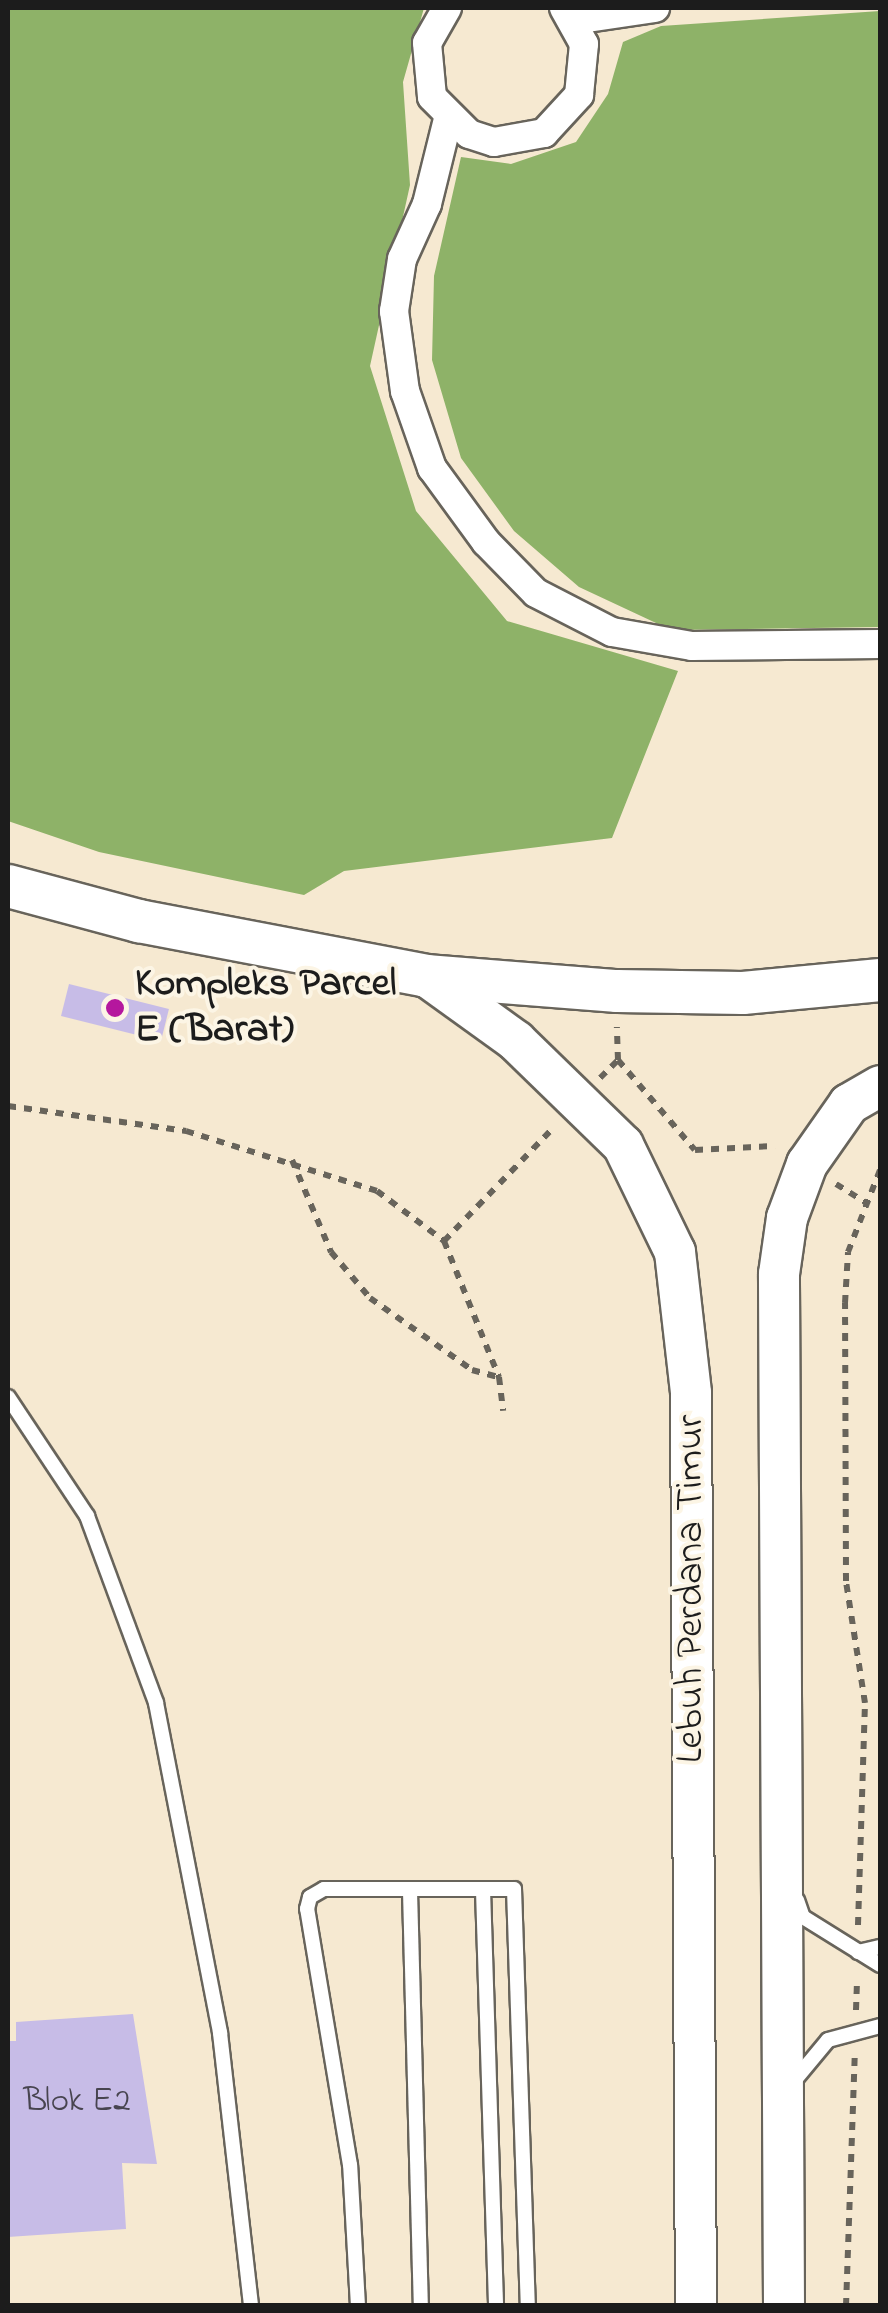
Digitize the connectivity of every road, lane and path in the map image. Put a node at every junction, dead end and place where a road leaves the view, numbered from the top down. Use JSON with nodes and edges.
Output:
{"nodes":[{"id":1,"x":447,"y":8,"type":"edge"},
{"id":2,"x":655,"y":8,"type":"edge"},
{"id":3,"x":569,"y":14,"type":"edge"},
{"id":4,"x":448,"y":119,"type":"junction"},
{"id":5,"x":880,"y":644,"type":"edge"},
{"id":6,"x":8,"y":886,"type":"edge"},
{"id":7,"x":426,"y":976,"type":"junction"},
{"id":8,"x":880,"y":980,"type":"edge"},
{"id":9,"x":618,"y":1060,"type":"dead end"},
{"id":10,"x":880,"y":1086,"type":"edge"},
{"id":11,"x":8,"y":1106,"type":"edge"},
{"id":12,"x":292,"y":1159,"type":"junction"},
{"id":13,"x":808,"y":1164,"type":"junction"},
{"id":14,"x":880,"y":1170,"type":"edge"},
{"id":15,"x":866,"y":1203,"type":"junction"},
{"id":16,"x":499,"y":1377,"type":"junction"},
{"id":17,"x":8,"y":1397,"type":"edge"},
{"id":18,"x":504,"y":1411,"type":"dead end"},
{"id":19,"x":780,"y":1852,"type":"junction"},
{"id":20,"x":483,"y":1890,"type":"junction"},
{"id":21,"x":410,"y":1891,"type":"junction"},
{"id":22,"x":880,"y":1947,"type":"edge"},
{"id":23,"x":858,"y":1952,"type":"junction"},
{"id":24,"x":880,"y":1965,"type":"edge"},
{"id":25,"x":880,"y":2026,"type":"edge"},
{"id":26,"x":856,"y":2028,"type":"junction"},
{"id":27,"x":782,"y":2099,"type":"junction"},
{"id":28,"x":251,"y":2306,"type":"edge"},
{"id":29,"x":358,"y":2306,"type":"edge"},
{"id":30,"x":421,"y":2306,"type":"edge"},
{"id":31,"x":496,"y":2306,"type":"edge"},
{"id":32,"x":528,"y":2306,"type":"edge"},
{"id":33,"x":696,"y":2306,"type":"edge"},
{"id":34,"x":784,"y":2306,"type":"edge"},
{"id":35,"x":846,"y":2306,"type":"edge"}],
"edges":[{"from":1,"to":4,"type":"street"},
{"from":2,"to":3,"type":"street"},
{"from":3,"to":4,"type":"street"},
{"from":4,"to":5,"type":"street"},
{"from":6,"to":7,"type":"main road"},
{"from":7,"to":8,"type":"main road"},
{"from":7,"to":33,"type":"main road","name":"Lebuh Perdana Timur"},
{"from":9,"to":13,"type":"path"},
{"from":10,"to":13,"type":"main road","name":"Lebuh Perdana Timur"},
{"from":11,"to":12,"type":"path"},
{"from":12,"to":16,"type":"path"},
{"from":12,"to":16,"type":"path"},
{"from":13,"to":15,"type":"path"},
{"from":13,"to":19,"type":"main road","name":"Lebuh Perdana Timur"},
{"from":14,"to":15,"type":"path"},
{"from":15,"to":23,"type":"path"},
{"from":16,"to":18,"type":"path"},
{"from":17,"to":28,"type":"lane"},
{"from":19,"to":23,"type":"lane"},
{"from":19,"to":27,"type":"main road","name":"Lebuh Perdana Timur"},
{"from":20,"to":21,"type":"lane"},
{"from":20,"to":31,"type":"lane"},
{"from":20,"to":32,"type":"lane"},
{"from":21,"to":29,"type":"lane"},
{"from":21,"to":30,"type":"lane"},
{"from":22,"to":23,"type":"lane"},
{"from":23,"to":24,"type":"lane"},
{"from":23,"to":26,"type":"path"},
{"from":25,"to":26,"type":"lane"},
{"from":26,"to":27,"type":"lane"},
{"from":26,"to":35,"type":"path"},
{"from":27,"to":34,"type":"main road","name":"Lebuh Perdana Timur"}]}
